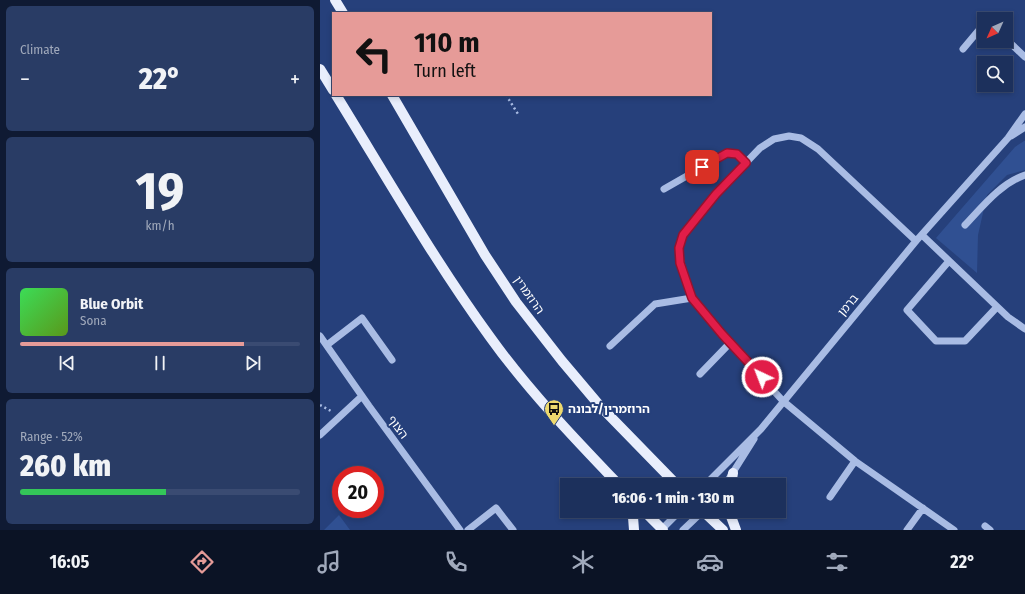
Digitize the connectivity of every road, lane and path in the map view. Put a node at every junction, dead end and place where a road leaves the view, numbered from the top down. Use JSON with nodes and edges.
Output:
{"nodes":[{"id":1,"x":335,"y":0,"type":"edge"},
{"id":2,"x":342,"y":12,"type":"edge"},
{"id":3,"x":977,"y":32,"type":"edge"},
{"id":4,"x":1013,"y":46,"type":"edge"},
{"id":5,"x":963,"y":49,"type":"dead end"},
{"id":6,"x":1025,"y":57,"type":"edge"},
{"id":7,"x":320,"y":69,"type":"edge"},
{"id":8,"x":332,"y":88,"type":"edge"},
{"id":9,"x":337,"y":96,"type":"edge"},
{"id":10,"x":393,"y":96,"type":"edge"},
{"id":11,"x":507,"y":96,"type":"edge"},
{"id":12,"x":518,"y":114,"type":"dead end"},
{"id":13,"x":1025,"y":114,"type":"edge"},
{"id":14,"x":1023,"y":129,"type":"edge"},
{"id":15,"x":1008,"y":138,"type":"junction"},
{"id":16,"x":746,"y":163,"type":"junction"},
{"id":17,"x":1025,"y":175,"type":"edge"},
{"id":18,"x":664,"y":189,"type":"dead end"},
{"id":19,"x":965,"y":225,"type":"dead end"},
{"id":20,"x":922,"y":235,"type":"junction"},
{"id":21,"x":916,"y":242,"type":"junction"},
{"id":22,"x":949,"y":261,"type":"junction"},
{"id":23,"x":692,"y":298,"type":"junction"},
{"id":24,"x":997,"y":307,"type":"junction"},
{"id":25,"x":1025,"y":329,"type":"edge"},
{"id":26,"x":320,"y":336,"type":"edge"},
{"id":27,"x":730,"y":343,"type":"junction"},
{"id":28,"x":327,"y":345,"type":"junction"},
{"id":29,"x":610,"y":346,"type":"dead end"},
{"id":30,"x":392,"y":360,"type":"dead end"},
{"id":31,"x":700,"y":374,"type":"dead end"},
{"id":32,"x":362,"y":396,"type":"junction"},
{"id":33,"x":783,"y":401,"type":"junction"},
{"id":34,"x":761,"y":429,"type":"junction"},
{"id":35,"x":320,"y":435,"type":"edge"},
{"id":36,"x":855,"y":461,"type":"junction"},
{"id":37,"x":733,"y":473,"type":"junction"},
{"id":38,"x":613,"y":478,"type":"edge"},
{"id":39,"x":670,"y":478,"type":"edge"},
{"id":40,"x":712,"y":478,"type":"edge"},
{"id":41,"x":730,"y":478,"type":"edge"},
{"id":42,"x":732,"y":478,"type":"edge"},
{"id":43,"x":830,"y":497,"type":"dead end"},
{"id":44,"x":923,"y":508,"type":"junction"},
{"id":45,"x":633,"y":518,"type":"edge"},
{"id":46,"x":651,"y":518,"type":"edge"},
{"id":47,"x":673,"y":518,"type":"edge"},
{"id":48,"x":696,"y":518,"type":"edge"},
{"id":49,"x":710,"y":518,"type":"edge"},
{"id":50,"x":732,"y":518,"type":"edge"},
{"id":51,"x":460,"y":530,"type":"edge"},
{"id":52,"x":468,"y":530,"type":"edge"},
{"id":53,"x":513,"y":530,"type":"edge"},
{"id":54,"x":634,"y":530,"type":"edge"},
{"id":55,"x":662,"y":530,"type":"edge"},
{"id":56,"x":683,"y":530,"type":"edge"},
{"id":57,"x":723,"y":530,"type":"edge"},
{"id":58,"x":736,"y":530,"type":"edge"},
{"id":59,"x":908,"y":530,"type":"edge"},
{"id":60,"x":954,"y":530,"type":"edge"}],
"edges":[{"from":1,"to":2,"type":"main road"},
{"from":3,"to":5,"type":"street"},
{"from":4,"to":6,"type":"street"},
{"from":7,"to":8,"type":"main road"},
{"from":9,"to":38,"type":"main road"},
{"from":10,"to":39,"type":"main road","name":"הרוזמרין"},
{"from":11,"to":12,"type":"path"},
{"from":13,"to":15,"type":"street"},
{"from":14,"to":15,"type":"street"},
{"from":15,"to":20,"type":"street","name":"ברמן"},
{"from":16,"to":18,"type":"street"},
{"from":16,"to":21,"type":"street"},
{"from":16,"to":23,"type":"street"},
{"from":17,"to":19,"type":"street"},
{"from":20,"to":21,"type":"street","name":"ברמן"},
{"from":20,"to":22,"type":"street"},
{"from":21,"to":33,"type":"street","name":"ברמן"},
{"from":22,"to":24,"type":"street"},
{"from":22,"to":24,"type":"street"},
{"from":23,"to":27,"type":"street"},
{"from":23,"to":29,"type":"street"},
{"from":24,"to":25,"type":"street"},
{"from":26,"to":28,"type":"street","name":"הצוף"},
{"from":27,"to":31,"type":"street"},
{"from":27,"to":33,"type":"street"},
{"from":28,"to":30,"type":"street"},
{"from":28,"to":32,"type":"street","name":"הצוף"},
{"from":32,"to":35,"type":"street"},
{"from":32,"to":51,"type":"street","name":"הצוף"},
{"from":33,"to":34,"type":"street","name":"ברמן"},
{"from":33,"to":36,"type":"street"},
{"from":34,"to":37,"type":"street"},
{"from":34,"to":40,"type":"street","name":"ברמן"},
{"from":36,"to":43,"type":"street"},
{"from":36,"to":44,"type":"street"},
{"from":37,"to":41,"type":"street"},
{"from":37,"to":42,"type":"main road"},
{"from":44,"to":59,"type":"street"},
{"from":44,"to":60,"type":"street"},
{"from":45,"to":54,"type":"main road"},
{"from":46,"to":55,"type":"main road"},
{"from":47,"to":55,"type":"street"},
{"from":48,"to":56,"type":"street"},
{"from":49,"to":57,"type":"main road"},
{"from":50,"to":58,"type":"main road"},
{"from":52,"to":53,"type":"street"}]}
